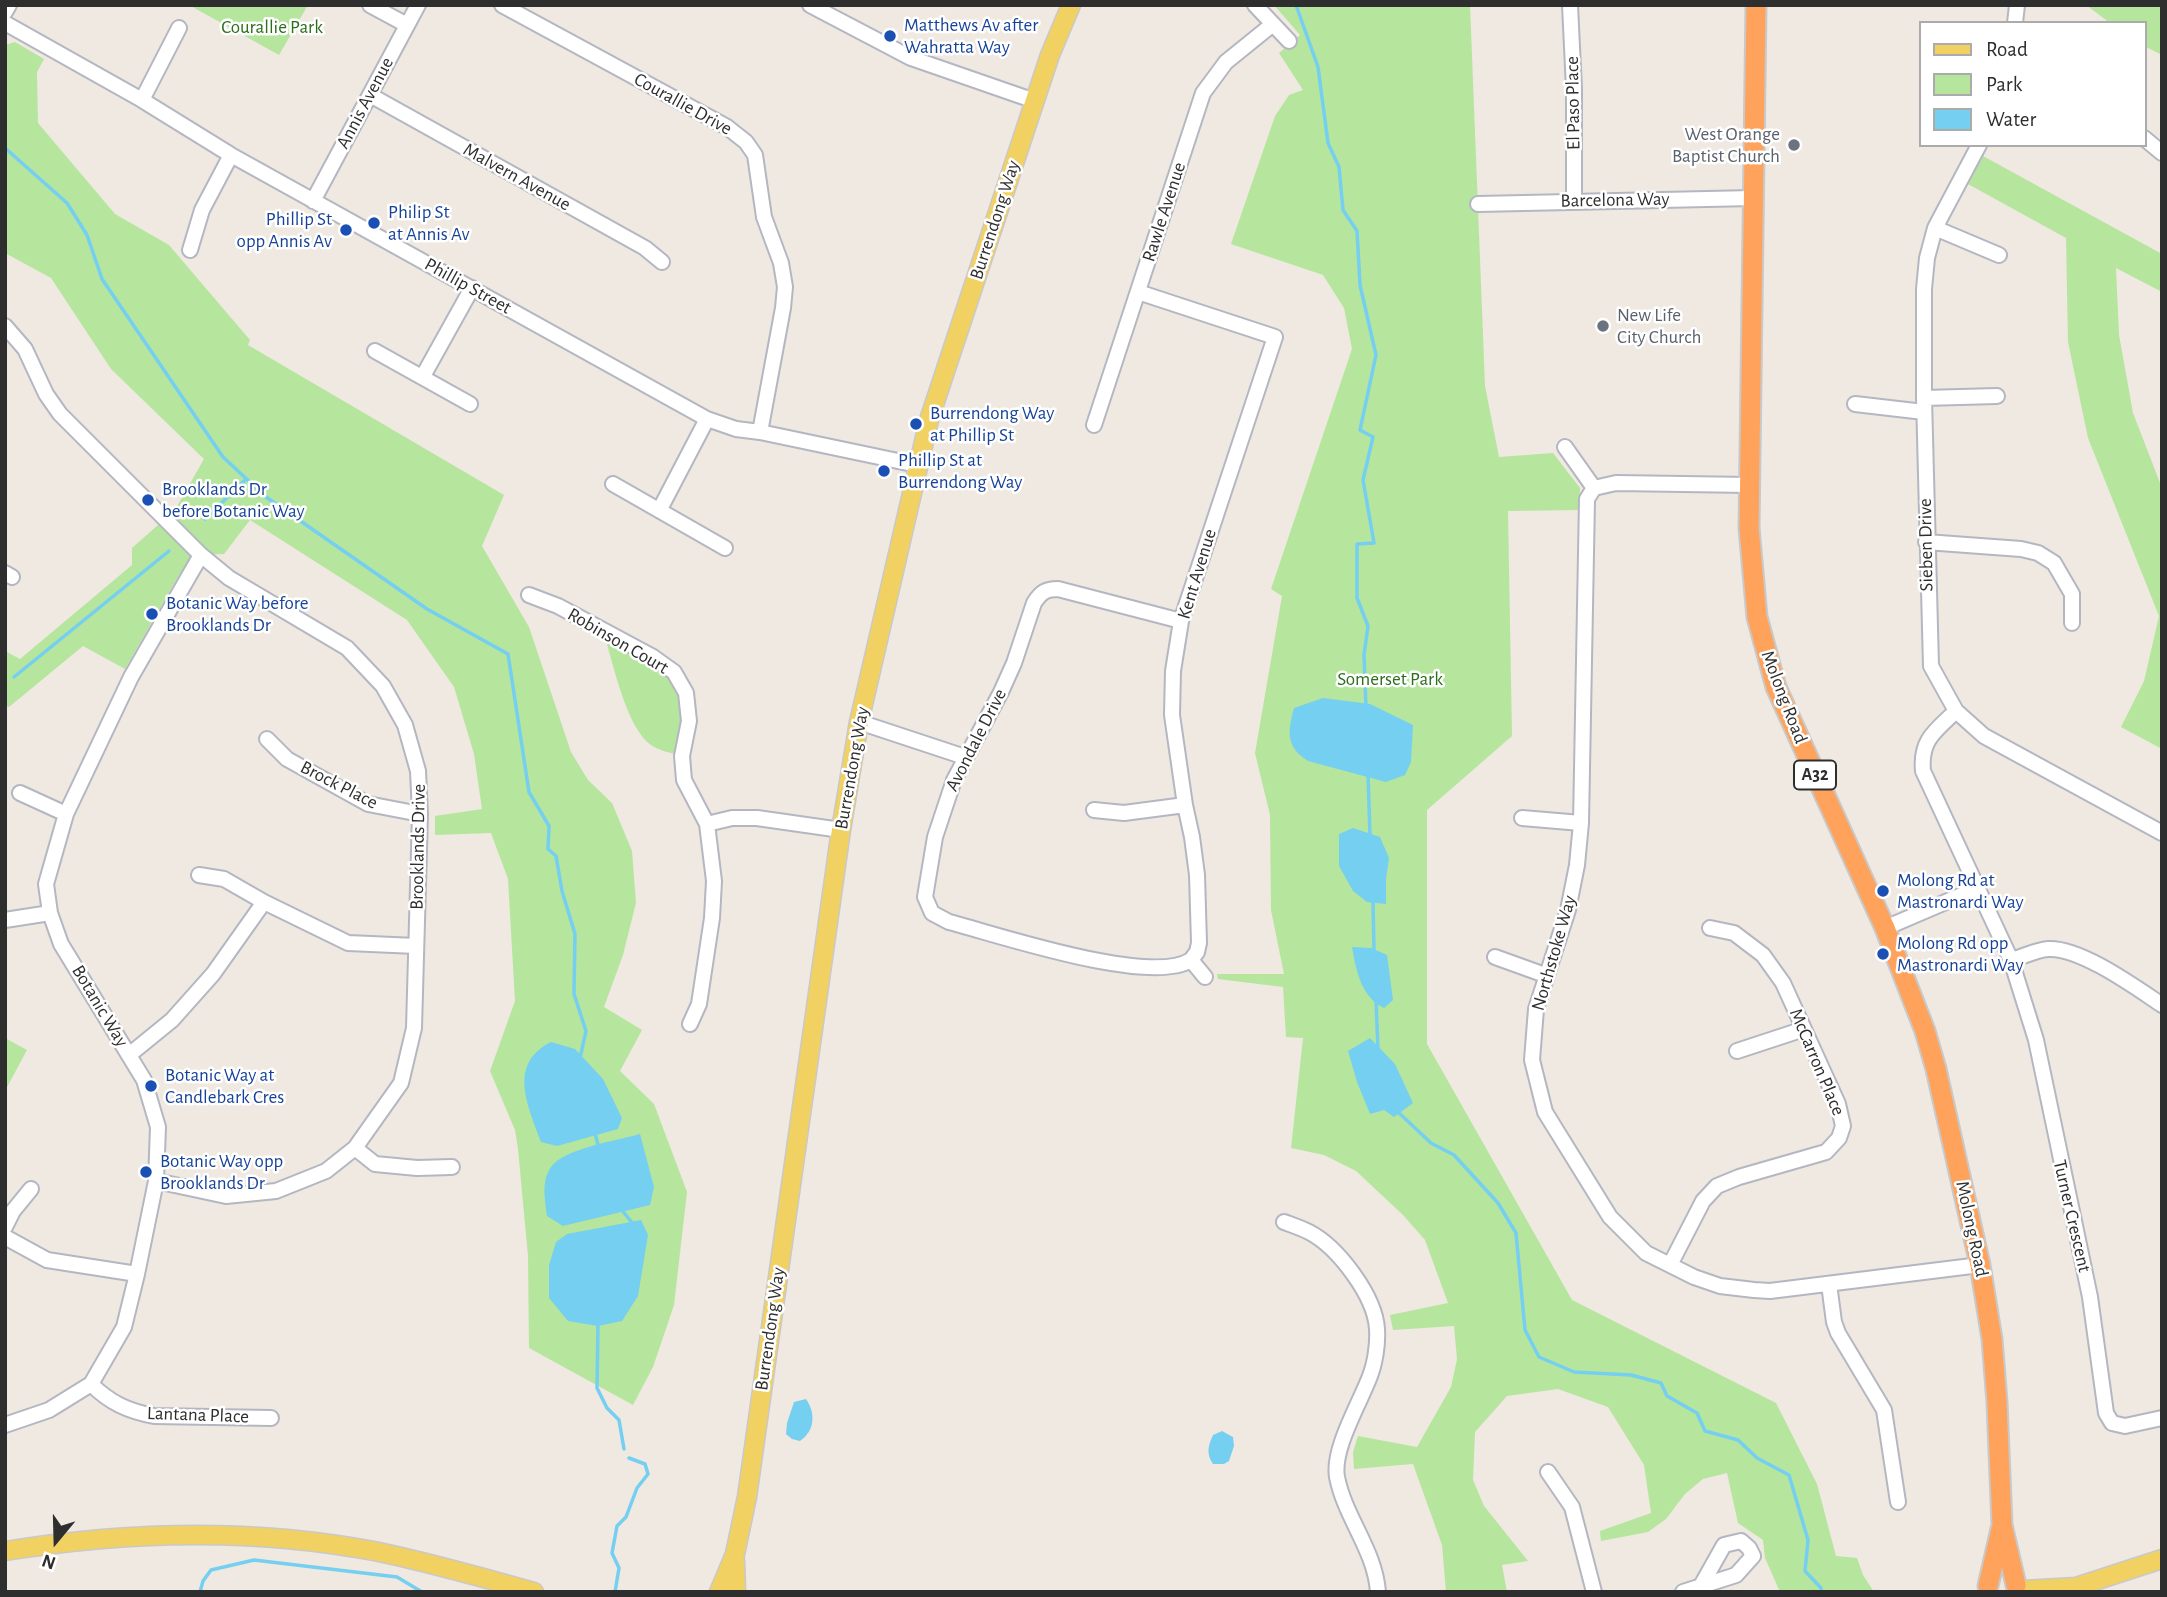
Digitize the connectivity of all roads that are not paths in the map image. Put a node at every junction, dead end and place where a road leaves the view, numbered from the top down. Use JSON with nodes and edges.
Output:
{"nodes":[{"id":1,"x":9,"y":5,"type":"edge"},
{"id":2,"x":370,"y":5,"type":"edge"},
{"id":3,"x":418,"y":5,"type":"edge"},
{"id":4,"x":502,"y":5,"type":"edge"},
{"id":5,"x":810,"y":5,"type":"edge"},
{"id":6,"x":1071,"y":5,"type":"edge"},
{"id":7,"x":1255,"y":5,"type":"edge"},
{"id":8,"x":1570,"y":5,"type":"edge"},
{"id":9,"x":1756,"y":5,"type":"edge"},
{"id":10,"x":5,"y":12,"type":"edge"},
{"id":11,"x":5,"y":23,"type":"edge"},
{"id":12,"x":1273,"y":24,"type":"junction"},
{"id":13,"x":407,"y":25,"type":"junction"},
{"id":14,"x":178,"y":28,"type":"dead end"},
{"id":15,"x":1289,"y":41,"type":"dead end"},
{"id":16,"x":370,"y":94,"type":"junction"},
{"id":17,"x":142,"y":100,"type":"junction"},
{"id":18,"x":1035,"y":101,"type":"junction"},
{"id":19,"x":2146,"y":140,"type":"edge"},
{"id":20,"x":1978,"y":147,"type":"edge"},
{"id":21,"x":2162,"y":153,"type":"edge"},
{"id":22,"x":231,"y":155,"type":"junction"},
{"id":23,"x":1753,"y":198,"type":"junction"},
{"id":24,"x":313,"y":201,"type":"junction"},
{"id":25,"x":1574,"y":201,"type":"junction"},
{"id":26,"x":1478,"y":204,"type":"dead end"},
{"id":27,"x":1935,"y":228,"type":"junction"},
{"id":28,"x":190,"y":250,"type":"dead end"},
{"id":29,"x":1999,"y":255,"type":"dead end"},
{"id":30,"x":662,"y":262,"type":"dead end"},
{"id":31,"x":472,"y":288,"type":"junction"},
{"id":32,"x":1139,"y":292,"type":"junction"},
{"id":33,"x":5,"y":326,"type":"edge"},
{"id":34,"x":375,"y":351,"type":"dead end"},
{"id":35,"x":423,"y":376,"type":"junction"},
{"id":36,"x":1997,"y":396,"type":"dead end"},
{"id":37,"x":470,"y":404,"type":"dead end"},
{"id":38,"x":1855,"y":404,"type":"dead end"},
{"id":39,"x":1924,"y":405,"type":"junction"},
{"id":40,"x":707,"y":419,"type":"junction"},
{"id":41,"x":1094,"y":425,"type":"dead end"},
{"id":42,"x":760,"y":432,"type":"junction"},
{"id":43,"x":1565,"y":447,"type":"dead end"},
{"id":44,"x":917,"y":466,"type":"junction"},
{"id":45,"x":613,"y":484,"type":"dead end"},
{"id":46,"x":1749,"y":485,"type":"junction"},
{"id":47,"x":1594,"y":488,"type":"junction"},
{"id":48,"x":660,"y":509,"type":"junction"},
{"id":49,"x":1926,"y":542,"type":"junction"},
{"id":50,"x":725,"y":548,"type":"dead end"},
{"id":51,"x":201,"y":555,"type":"junction"},
{"id":52,"x":529,"y":594,"type":"dead end"},
{"id":53,"x":1181,"y":621,"type":"junction"},
{"id":54,"x":2072,"y":622,"type":"dead end"},
{"id":55,"x":1956,"y":711,"type":"junction"},
{"id":56,"x":859,"y":722,"type":"junction"},
{"id":57,"x":267,"y":739,"type":"dead end"},
{"id":58,"x":965,"y":757,"type":"junction"},
{"id":59,"x":20,"y":793,"type":"dead end"},
{"id":60,"x":1185,"y":805,"type":"junction"},
{"id":61,"x":1094,"y":810,"type":"dead end"},
{"id":62,"x":66,"y":814,"type":"junction"},
{"id":63,"x":420,"y":814,"type":"junction"},
{"id":64,"x":1521,"y":818,"type":"dead end"},
{"id":65,"x":1581,"y":823,"type":"junction"},
{"id":66,"x":707,"y":824,"type":"junction"},
{"id":67,"x":841,"y":830,"type":"junction"},
{"id":68,"x":2162,"y":833,"type":"edge"},
{"id":69,"x":199,"y":875,"type":"dead end"},
{"id":70,"x":1976,"y":889,"type":"junction"},
{"id":71,"x":264,"y":902,"type":"junction"},
{"id":72,"x":50,"y":913,"type":"junction"},
{"id":73,"x":5,"y":920,"type":"edge"},
{"id":74,"x":1710,"y":928,"type":"dead end"},
{"id":75,"x":1885,"y":928,"type":"junction"},
{"id":76,"x":416,"y":946,"type":"junction"},
{"id":77,"x":1495,"y":957,"type":"dead end"},
{"id":78,"x":1191,"y":960,"type":"junction"},
{"id":79,"x":2011,"y":960,"type":"junction"},
{"id":80,"x":1545,"y":975,"type":"junction"},
{"id":81,"x":1205,"y":977,"type":"dead end"},
{"id":82,"x":2162,"y":1005,"type":"edge"},
{"id":83,"x":691,"y":1024,"type":"dead end"},
{"id":84,"x":1804,"y":1029,"type":"junction"},
{"id":85,"x":1737,"y":1051,"type":"dead end"},
{"id":86,"x":129,"y":1055,"type":"junction"},
{"id":87,"x":355,"y":1148,"type":"junction"},
{"id":88,"x":452,"y":1167,"type":"dead end"},
{"id":89,"x":156,"y":1181,"type":"junction"},
{"id":90,"x":31,"y":1189,"type":"dead end"},
{"id":91,"x":1284,"y":1222,"type":"dead end"},
{"id":92,"x":5,"y":1227,"type":"edge"},
{"id":93,"x":5,"y":1237,"type":"edge"},
{"id":94,"x":1670,"y":1265,"type":"junction"},
{"id":95,"x":1980,"y":1265,"type":"junction"},
{"id":96,"x":137,"y":1274,"type":"junction"},
{"id":97,"x":1829,"y":1284,"type":"junction"},
{"id":98,"x":91,"y":1384,"type":"junction"},
{"id":99,"x":271,"y":1418,"type":"dead end"},
{"id":100,"x":2162,"y":1418,"type":"edge"},
{"id":101,"x":5,"y":1425,"type":"edge"},
{"id":102,"x":1548,"y":1472,"type":"dead end"},
{"id":103,"x":1898,"y":1503,"type":"dead end"},
{"id":104,"x":2002,"y":1525,"type":"junction"},
{"id":105,"x":5,"y":1551,"type":"edge"},
{"id":106,"x":735,"y":1554,"type":"junction"},
{"id":107,"x":2162,"y":1559,"type":"edge"},
{"id":108,"x":1702,"y":1584,"type":"dead end"},
{"id":109,"x":1985,"y":1589,"type":"edge"},
{"id":110,"x":2022,"y":1589,"type":"edge"},
{"id":111,"x":2073,"y":1589,"type":"edge"},
{"id":112,"x":534,"y":1592,"type":"edge"},
{"id":113,"x":719,"y":1592,"type":"edge"},
{"id":114,"x":736,"y":1592,"type":"edge"},
{"id":115,"x":1378,"y":1592,"type":"edge"},
{"id":116,"x":1594,"y":1592,"type":"edge"},
{"id":117,"x":1683,"y":1592,"type":"edge"}],
"edges":[{"from":1,"to":10,"type":"street"},
{"from":2,"to":13,"type":"street"},
{"from":3,"to":13,"type":"street","name":"Annis Avenue"},
{"from":4,"to":42,"type":"street","name":"Courallie Drive"},
{"from":5,"to":18,"type":"street"},
{"from":6,"to":18,"type":"main road","name":"Burrendong Way"},
{"from":7,"to":12,"type":"street"},
{"from":8,"to":25,"type":"street","name":"El Paso Place"},
{"from":9,"to":23,"type":"highway","name":"Molong Road","number":"A32"},
{"from":11,"to":17,"type":"street","name":"Phillip Street"},
{"from":12,"to":15,"type":"street"},
{"from":12,"to":32,"type":"street","name":"Rawle Avenue"},
{"from":13,"to":16,"type":"street","name":"Annis Avenue"},
{"from":14,"to":17,"type":"street"},
{"from":16,"to":24,"type":"street","name":"Annis Avenue"},
{"from":16,"to":30,"type":"street","name":"Malvern Avenue"},
{"from":17,"to":22,"type":"street","name":"Phillip Street"},
{"from":18,"to":44,"type":"main road","name":"Burrendong Way"},
{"from":19,"to":21,"type":"street"},
{"from":20,"to":27,"type":"street","name":"Sieben Drive"},
{"from":22,"to":24,"type":"street","name":"Phillip Street"},
{"from":22,"to":28,"type":"street"},
{"from":23,"to":25,"type":"street","name":"Barcelona Way"},
{"from":23,"to":46,"type":"highway","name":"Molong Road","number":"A32"},
{"from":24,"to":31,"type":"street","name":"Phillip Street"},
{"from":25,"to":26,"type":"street","name":"Barcelona Way"},
{"from":27,"to":29,"type":"street"},
{"from":27,"to":39,"type":"street","name":"Sieben Drive"},
{"from":31,"to":35,"type":"street"},
{"from":31,"to":40,"type":"street","name":"Phillip Street"},
{"from":32,"to":41,"type":"street","name":"Rawle Avenue"},
{"from":32,"to":53,"type":"street","name":"Kent Avenue"},
{"from":33,"to":51,"type":"street","name":"Brooklands Drive"},
{"from":34,"to":35,"type":"street"},
{"from":35,"to":37,"type":"street"},
{"from":36,"to":39,"type":"street"},
{"from":38,"to":39,"type":"street"},
{"from":39,"to":49,"type":"street","name":"Sieben Drive"},
{"from":40,"to":42,"type":"street","name":"Phillip Street"},
{"from":40,"to":48,"type":"street"},
{"from":42,"to":44,"type":"street","name":"Phillip Street"},
{"from":43,"to":47,"type":"street"},
{"from":44,"to":56,"type":"main road","name":"Burrendong Way"},
{"from":45,"to":48,"type":"street"},
{"from":46,"to":47,"type":"street"},
{"from":46,"to":75,"type":"highway","name":"Molong Road","number":"A32"},
{"from":47,"to":65,"type":"street","name":"Northstoke Way"},
{"from":48,"to":50,"type":"street"},
{"from":49,"to":54,"type":"street"},
{"from":49,"to":55,"type":"street","name":"Sieben Drive"},
{"from":51,"to":62,"type":"street","name":"Botanic Way"},
{"from":51,"to":63,"type":"street","name":"Brooklands Drive"},
{"from":52,"to":66,"type":"street","name":"Robinson Court"},
{"from":53,"to":58,"type":"street","name":"Avondale Drive"},
{"from":53,"to":60,"type":"street","name":"Kent Avenue"},
{"from":55,"to":68,"type":"street","name":"Sieben Drive"},
{"from":55,"to":70,"type":"street","name":"Turner Crescent"},
{"from":56,"to":58,"type":"street"},
{"from":56,"to":67,"type":"main road","name":"Burrendong Way"},
{"from":57,"to":63,"type":"street","name":"Brock Place"},
{"from":58,"to":78,"type":"street","name":"Avondale Drive"},
{"from":59,"to":62,"type":"street"},
{"from":60,"to":61,"type":"street"},
{"from":60,"to":78,"type":"street","name":"Kent Avenue"},
{"from":62,"to":72,"type":"street","name":"Botanic Way"},
{"from":63,"to":76,"type":"street","name":"Brooklands Drive"},
{"from":64,"to":65,"type":"street"},
{"from":65,"to":80,"type":"street","name":"Northstoke Way"},
{"from":66,"to":67,"type":"street"},
{"from":66,"to":83,"type":"street","name":"Robinson Court"},
{"from":67,"to":106,"type":"main road","name":"Burrendong Way"},
{"from":69,"to":71,"type":"street"},
{"from":70,"to":75,"type":"street"},
{"from":70,"to":79,"type":"street","name":"Turner Crescent"},
{"from":71,"to":76,"type":"street"},
{"from":71,"to":86,"type":"street"},
{"from":72,"to":73,"type":"street"},
{"from":72,"to":86,"type":"street","name":"Botanic Way"},
{"from":74,"to":84,"type":"street","name":"McCarron Place"},
{"from":75,"to":95,"type":"highway","name":"Molong Road","number":"A32"},
{"from":76,"to":87,"type":"street","name":"Brooklands Drive"},
{"from":77,"to":80,"type":"street"},
{"from":78,"to":81,"type":"street"},
{"from":79,"to":82,"type":"street"},
{"from":79,"to":100,"type":"street","name":"Turner Crescent"},
{"from":80,"to":94,"type":"street","name":"Northstoke Way"},
{"from":84,"to":85,"type":"street"},
{"from":84,"to":94,"type":"street","name":"McCarron Place"},
{"from":86,"to":89,"type":"street","name":"Botanic Way"},
{"from":87,"to":88,"type":"street"},
{"from":87,"to":89,"type":"street","name":"Brooklands Drive"},
{"from":89,"to":96,"type":"street","name":"Botanic Way"},
{"from":90,"to":92,"type":"street"},
{"from":91,"to":115,"type":"street"},
{"from":93,"to":96,"type":"street"},
{"from":94,"to":97,"type":"street","name":"Northstoke Way"},
{"from":95,"to":97,"type":"street","name":"Northstoke Way"},
{"from":95,"to":104,"type":"highway","name":"Molong Road","number":"A32"},
{"from":96,"to":98,"type":"street","name":"Botanic Way"},
{"from":97,"to":103,"type":"street"},
{"from":98,"to":99,"type":"street","name":"Lantana Place"},
{"from":98,"to":101,"type":"street","name":"Botanic Way"},
{"from":102,"to":116,"type":"street"},
{"from":104,"to":109,"type":"highway","name":"Molong Road","number":"A32"},
{"from":104,"to":110,"type":"highway","name":"Molong Road","number":"A32"},
{"from":105,"to":112,"type":"main road"},
{"from":106,"to":113,"type":"main road","name":"Burrendong Way"},
{"from":106,"to":114,"type":"main road","name":"Burrendong Way"},
{"from":107,"to":111,"type":"main road"},
{"from":108,"to":117,"type":"street"},
{"from":109,"to":110,"type":"highway","number":"A32"},
{"from":110,"to":111,"type":"main road"}]}
